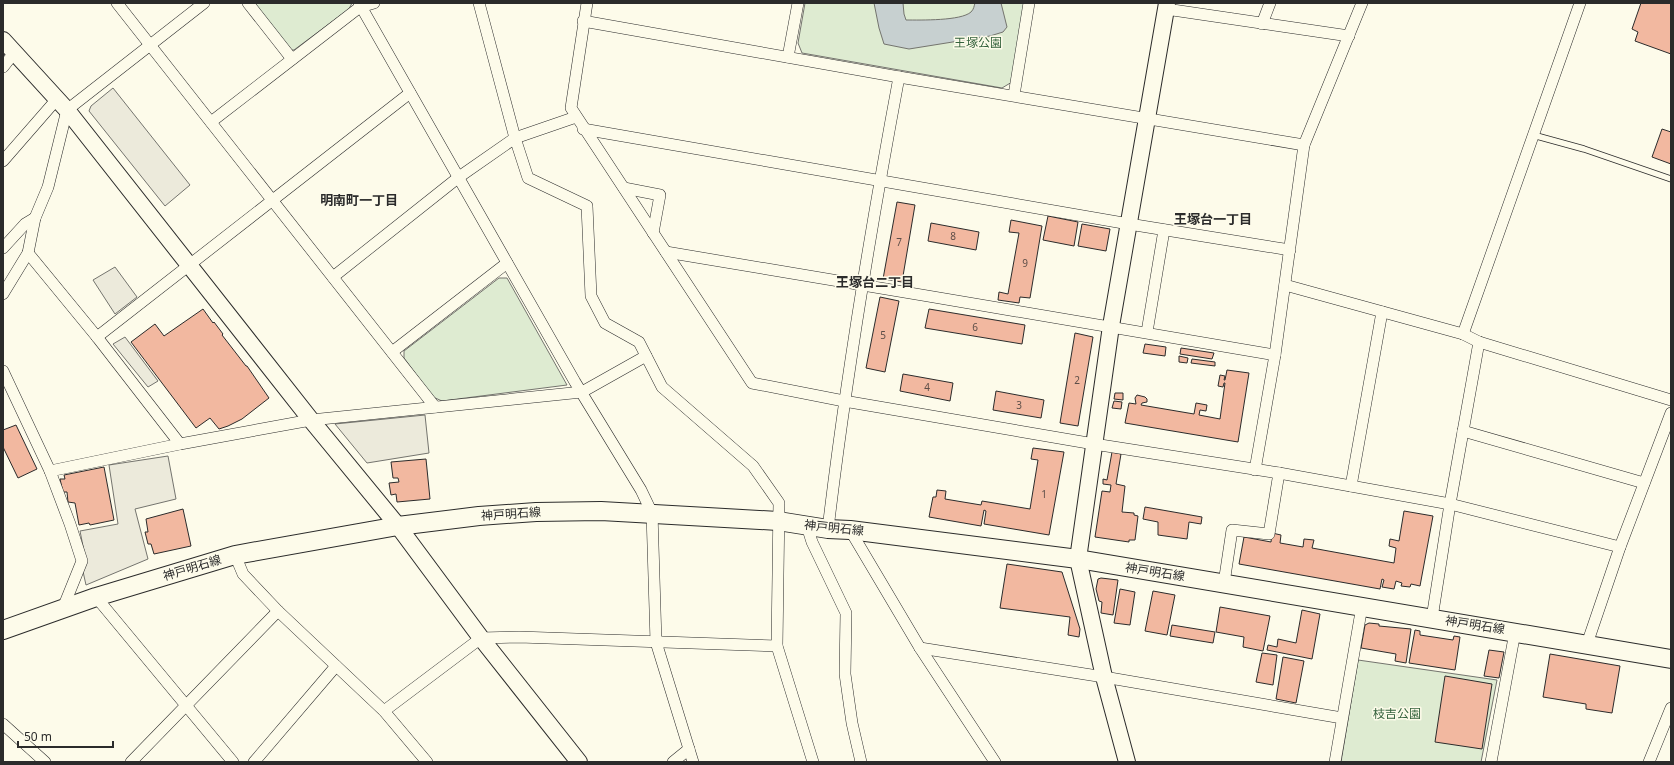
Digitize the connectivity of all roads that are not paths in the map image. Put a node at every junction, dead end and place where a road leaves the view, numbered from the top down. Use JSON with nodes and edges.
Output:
{"nodes":[{"id":1,"x":117,"y":3,"type":"edge"},
{"id":2,"x":204,"y":3,"type":"edge"},
{"id":3,"x":248,"y":3,"type":"edge"},
{"id":4,"x":374,"y":3,"type":"edge"},
{"id":5,"x":479,"y":3,"type":"edge"},
{"id":6,"x":587,"y":3,"type":"edge"},
{"id":7,"x":798,"y":3,"type":"edge"},
{"id":8,"x":1029,"y":3,"type":"edge"},
{"id":9,"x":1270,"y":3,"type":"edge"},
{"id":10,"x":1362,"y":3,"type":"edge"},
{"id":11,"x":1580,"y":3,"type":"edge"},
{"id":12,"x":360,"y":5,"type":"edge"},
{"id":13,"x":1167,"y":6,"type":"edge"},
{"id":14,"x":584,"y":21,"type":"junction"},
{"id":15,"x":1262,"y":24,"type":"junction"},
{"id":16,"x":1348,"y":36,"type":"junction"},
{"id":17,"x":3,"y":40,"type":"edge"},
{"id":18,"x":150,"y":45,"type":"junction"},
{"id":19,"x":14,"y":53,"type":"junction"},
{"id":20,"x":788,"y":57,"type":"junction"},
{"id":21,"x":292,"y":59,"type":"junction"},
{"id":22,"x":3,"y":67,"type":"edge"},
{"id":23,"x":899,"y":77,"type":"junction"},
{"id":24,"x":410,"y":93,"type":"junction"},
{"id":25,"x":1014,"y":95,"type":"junction"},
{"id":26,"x":62,"y":105,"type":"junction"},
{"id":27,"x":576,"y":117,"type":"junction"},
{"id":28,"x":1148,"y":118,"type":"junction"},
{"id":29,"x":211,"y":122,"type":"junction"},
{"id":30,"x":584,"y":129,"type":"junction"},
{"id":31,"x":1532,"y":135,"type":"junction"},
{"id":32,"x":515,"y":138,"type":"junction"},
{"id":33,"x":1304,"y":145,"type":"junction"},
{"id":34,"x":3,"y":162,"type":"edge"},
{"id":35,"x":459,"y":177,"type":"junction"},
{"id":36,"x":1671,"y":179,"type":"edge"},
{"id":37,"x":879,"y":181,"type":"junction"},
{"id":38,"x":624,"y":188,"type":"junction"},
{"id":39,"x":272,"y":199,"type":"junction"},
{"id":40,"x":35,"y":218,"type":"junction"},
{"id":41,"x":1129,"y":224,"type":"junction"},
{"id":42,"x":1164,"y":230,"type":"junction"},
{"id":43,"x":653,"y":233,"type":"junction"},
{"id":44,"x":3,"y":248,"type":"edge"},
{"id":45,"x":1290,"y":250,"type":"junction"},
{"id":46,"x":666,"y":252,"type":"junction"},
{"id":47,"x":28,"y":253,"type":"junction"},
{"id":48,"x":507,"y":263,"type":"junction"},
{"id":49,"x":190,"y":265,"type":"junction"},
{"id":50,"x":333,"y":277,"type":"junction"},
{"id":51,"x":1285,"y":285,"type":"junction"},
{"id":52,"x":862,"y":286,"type":"junction"},
{"id":53,"x":3,"y":294,"type":"edge"},
{"id":54,"x":1382,"y":312,"type":"junction"},
{"id":55,"x":1111,"y":326,"type":"junction"},
{"id":56,"x":1147,"y":332,"type":"junction"},
{"id":57,"x":1463,"y":334,"type":"junction"},
{"id":58,"x":97,"y":337,"type":"junction"},
{"id":59,"x":1479,"y":342,"type":"junction"},
{"id":60,"x":392,"y":352,"type":"junction"},
{"id":61,"x":1275,"y":355,"type":"junction"},
{"id":62,"x":646,"y":356,"type":"junction"},
{"id":63,"x":3,"y":371,"type":"edge"},
{"id":64,"x":582,"y":392,"type":"junction"},
{"id":65,"x":844,"y":400,"type":"junction"},
{"id":66,"x":1671,"y":400,"type":"edge"},
{"id":67,"x":435,"y":408,"type":"junction"},
{"id":68,"x":1671,"y":413,"type":"edge"},
{"id":69,"x":311,"y":420,"type":"junction"},
{"id":70,"x":1463,"y":431,"type":"junction"},
{"id":71,"x":180,"y":444,"type":"junction"},
{"id":72,"x":1094,"y":444,"type":"junction"},
{"id":73,"x":1255,"y":470,"type":"junction"},
{"id":74,"x":50,"y":471,"type":"junction"},
{"id":75,"x":1279,"y":473,"type":"junction"},
{"id":76,"x":1644,"y":482,"type":"junction"},
{"id":77,"x":1351,"y":486,"type":"junction"},
{"id":78,"x":1450,"y":504,"type":"junction"},
{"id":79,"x":652,"y":513,"type":"junction"},
{"id":80,"x":778,"y":521,"type":"junction"},
{"id":81,"x":398,"y":526,"type":"junction"},
{"id":82,"x":807,"y":526,"type":"junction"},
{"id":83,"x":828,"y":529,"type":"junction"},
{"id":84,"x":850,"y":530,"type":"junction"},
{"id":85,"x":1620,"y":548,"type":"junction"},
{"id":86,"x":235,"y":555,"type":"junction"},
{"id":87,"x":1078,"y":559,"type":"junction"},
{"id":88,"x":1224,"y":583,"type":"junction"},
{"id":89,"x":96,"y":597,"type":"junction"},
{"id":90,"x":1362,"y":606,"type":"junction"},
{"id":91,"x":63,"y":608,"type":"junction"},
{"id":92,"x":278,"y":611,"type":"junction"},
{"id":93,"x":1432,"y":618,"type":"junction"},
{"id":94,"x":3,"y":630,"type":"edge"},
{"id":95,"x":1515,"y":632,"type":"junction"},
{"id":96,"x":481,"y":638,"type":"junction"},
{"id":97,"x":656,"y":642,"type":"junction"},
{"id":98,"x":1587,"y":644,"type":"junction"},
{"id":99,"x":777,"y":646,"type":"junction"},
{"id":100,"x":920,"y":648,"type":"junction"},
{"id":101,"x":1671,"y":659,"type":"edge"},
{"id":102,"x":336,"y":666,"type":"junction"},
{"id":103,"x":1104,"y":677,"type":"junction"},
{"id":104,"x":186,"y":706,"type":"junction"},
{"id":105,"x":1671,"y":708,"type":"edge"},
{"id":106,"x":384,"y":712,"type":"junction"},
{"id":107,"x":1342,"y":718,"type":"junction"},
{"id":108,"x":3,"y":724,"type":"edge"},
{"id":109,"x":689,"y":749,"type":"junction"},
{"id":110,"x":45,"y":762,"type":"edge"},
{"id":111,"x":131,"y":762,"type":"edge"},
{"id":112,"x":233,"y":762,"type":"edge"},
{"id":113,"x":254,"y":762,"type":"edge"},
{"id":114,"x":427,"y":762,"type":"edge"},
{"id":115,"x":580,"y":762,"type":"edge"},
{"id":116,"x":673,"y":762,"type":"edge"},
{"id":117,"x":693,"y":762,"type":"edge"},
{"id":118,"x":813,"y":762,"type":"edge"},
{"id":119,"x":861,"y":762,"type":"edge"},
{"id":120,"x":995,"y":762,"type":"edge"},
{"id":121,"x":1127,"y":762,"type":"edge"},
{"id":122,"x":1334,"y":762,"type":"edge"},
{"id":123,"x":1492,"y":762,"type":"edge"},
{"id":124,"x":1649,"y":762,"type":"edge"}],
"edges":[{"from":1,"to":18,"type":"street"},
{"from":2,"to":18,"type":"street"},
{"from":3,"to":21,"type":"street"},
{"from":4,"to":12,"type":"street"},
{"from":5,"to":32,"type":"street"},
{"from":6,"to":14,"type":"street"},
{"from":7,"to":20,"type":"street"},
{"from":8,"to":25,"type":"street"},
{"from":9,"to":15,"type":"street"},
{"from":10,"to":16,"type":"street"},
{"from":11,"to":31,"type":"street"},
{"from":12,"to":21,"type":"street"},
{"from":12,"to":24,"type":"street"},
{"from":13,"to":15,"type":"street"},
{"from":13,"to":28,"type":"street"},
{"from":14,"to":20,"type":"street"},
{"from":14,"to":27,"type":"street"},
{"from":15,"to":16,"type":"street"},
{"from":16,"to":33,"type":"street"},
{"from":17,"to":19,"type":"street"},
{"from":18,"to":26,"type":"street"},
{"from":18,"to":29,"type":"street"},
{"from":19,"to":22,"type":"street"},
{"from":19,"to":26,"type":"street"},
{"from":20,"to":23,"type":"street"},
{"from":21,"to":29,"type":"street"},
{"from":23,"to":25,"type":"street"},
{"from":23,"to":37,"type":"street"},
{"from":24,"to":35,"type":"street"},
{"from":24,"to":39,"type":"street"},
{"from":25,"to":28,"type":"street"},
{"from":26,"to":34,"type":"street"},
{"from":26,"to":40,"type":"street"},
{"from":26,"to":49,"type":"street"},
{"from":27,"to":30,"type":"street"},
{"from":27,"to":32,"type":"street"},
{"from":28,"to":33,"type":"street"},
{"from":28,"to":41,"type":"street"},
{"from":29,"to":39,"type":"street"},
{"from":30,"to":37,"type":"street"},
{"from":30,"to":38,"type":"street"},
{"from":31,"to":36,"type":"lane"},
{"from":31,"to":57,"type":"street"},
{"from":32,"to":35,"type":"street"},
{"from":32,"to":62,"type":"street"},
{"from":33,"to":45,"type":"street"},
{"from":35,"to":48,"type":"street"},
{"from":35,"to":50,"type":"street"},
{"from":37,"to":41,"type":"street"},
{"from":37,"to":52,"type":"street"},
{"from":38,"to":43,"type":"street"},
{"from":38,"to":43,"type":"street"},
{"from":39,"to":49,"type":"street"},
{"from":39,"to":50,"type":"street"},
{"from":40,"to":44,"type":"street"},
{"from":40,"to":47,"type":"street"},
{"from":41,"to":42,"type":"street"},
{"from":41,"to":55,"type":"street"},
{"from":42,"to":45,"type":"street"},
{"from":42,"to":56,"type":"street"},
{"from":43,"to":46,"type":"street"},
{"from":45,"to":51,"type":"street"},
{"from":46,"to":52,"type":"street"},
{"from":46,"to":65,"type":"street"},
{"from":47,"to":53,"type":"street"},
{"from":47,"to":58,"type":"street"},
{"from":48,"to":60,"type":"street"},
{"from":48,"to":64,"type":"street"},
{"from":49,"to":58,"type":"street"},
{"from":49,"to":69,"type":"street"},
{"from":50,"to":60,"type":"street"},
{"from":51,"to":54,"type":"street"},
{"from":51,"to":61,"type":"street"},
{"from":52,"to":55,"type":"street"},
{"from":52,"to":65,"type":"street"},
{"from":54,"to":57,"type":"street"},
{"from":54,"to":77,"type":"street"},
{"from":55,"to":56,"type":"street"},
{"from":55,"to":72,"type":"street"},
{"from":56,"to":61,"type":"street"},
{"from":57,"to":59,"type":"street"},
{"from":58,"to":71,"type":"street"},
{"from":59,"to":66,"type":"street"},
{"from":59,"to":70,"type":"street"},
{"from":60,"to":67,"type":"street"},
{"from":61,"to":73,"type":"street"},
{"from":62,"to":64,"type":"street"},
{"from":62,"to":80,"type":"street"},
{"from":63,"to":74,"type":"street"},
{"from":64,"to":67,"type":"street"},
{"from":64,"to":79,"type":"street"},
{"from":65,"to":72,"type":"street"},
{"from":65,"to":83,"type":"street"},
{"from":67,"to":69,"type":"street"},
{"from":68,"to":76,"type":"street"},
{"from":69,"to":71,"type":"street"},
{"from":69,"to":81,"type":"street"},
{"from":70,"to":76,"type":"street"},
{"from":70,"to":78,"type":"street"},
{"from":71,"to":74,"type":"street"},
{"from":72,"to":73,"type":"street"},
{"from":72,"to":87,"type":"street"},
{"from":73,"to":75,"type":"street"},
{"from":74,"to":91,"type":"street"},
{"from":75,"to":77,"type":"street"},
{"from":75,"to":88,"type":"street"},
{"from":76,"to":85,"type":"street"},
{"from":77,"to":78,"type":"street"},
{"from":78,"to":85,"type":"street"},
{"from":78,"to":93,"type":"street"},
{"from":79,"to":80,"type":"main road","name":"神戸明石線"},
{"from":79,"to":81,"type":"main road","name":"神戸明石線"},
{"from":79,"to":97,"type":"street"},
{"from":80,"to":82,"type":"main road","name":"神戸明石線"},
{"from":80,"to":99,"type":"street"},
{"from":81,"to":86,"type":"main road","name":"神戸明石線"},
{"from":81,"to":96,"type":"street"},
{"from":82,"to":83,"type":"main road","name":"神戸明石線"},
{"from":82,"to":119,"type":"street"},
{"from":83,"to":84,"type":"main road","name":"神戸明石線"},
{"from":84,"to":87,"type":"main road","name":"神戸明石線"},
{"from":84,"to":100,"type":"street"},
{"from":85,"to":98,"type":"street"},
{"from":86,"to":89,"type":"main road","name":"神戸明石線"},
{"from":86,"to":92,"type":"street"},
{"from":87,"to":88,"type":"main road","name":"神戸明石線"},
{"from":87,"to":103,"type":"street"},
{"from":88,"to":90,"type":"main road","name":"神戸明石線"},
{"from":89,"to":91,"type":"main road","name":"神戸明石線"},
{"from":89,"to":104,"type":"street"},
{"from":90,"to":93,"type":"main road","name":"神戸明石線"},
{"from":90,"to":107,"type":"street"},
{"from":91,"to":94,"type":"main road","name":"神戸明石線"},
{"from":92,"to":102,"type":"street"},
{"from":92,"to":104,"type":"street"},
{"from":93,"to":95,"type":"main road","name":"神戸明石線"},
{"from":95,"to":98,"type":"main road","name":"神戸明石線"},
{"from":95,"to":123,"type":"street"},
{"from":96,"to":97,"type":"street"},
{"from":96,"to":106,"type":"street"},
{"from":96,"to":115,"type":"street"},
{"from":97,"to":99,"type":"street"},
{"from":97,"to":109,"type":"street"},
{"from":98,"to":101,"type":"main road","name":"神戸明石線"},
{"from":99,"to":118,"type":"street"},
{"from":100,"to":103,"type":"street"},
{"from":100,"to":120,"type":"street"},
{"from":102,"to":106,"type":"street"},
{"from":102,"to":113,"type":"street"},
{"from":103,"to":107,"type":"street"},
{"from":103,"to":121,"type":"street"},
{"from":104,"to":111,"type":"street"},
{"from":104,"to":112,"type":"street"},
{"from":105,"to":124,"type":"street"},
{"from":106,"to":114,"type":"street"},
{"from":107,"to":122,"type":"street"},
{"from":108,"to":110,"type":"street"},
{"from":109,"to":116,"type":"street"},
{"from":109,"to":117,"type":"street"}]}
